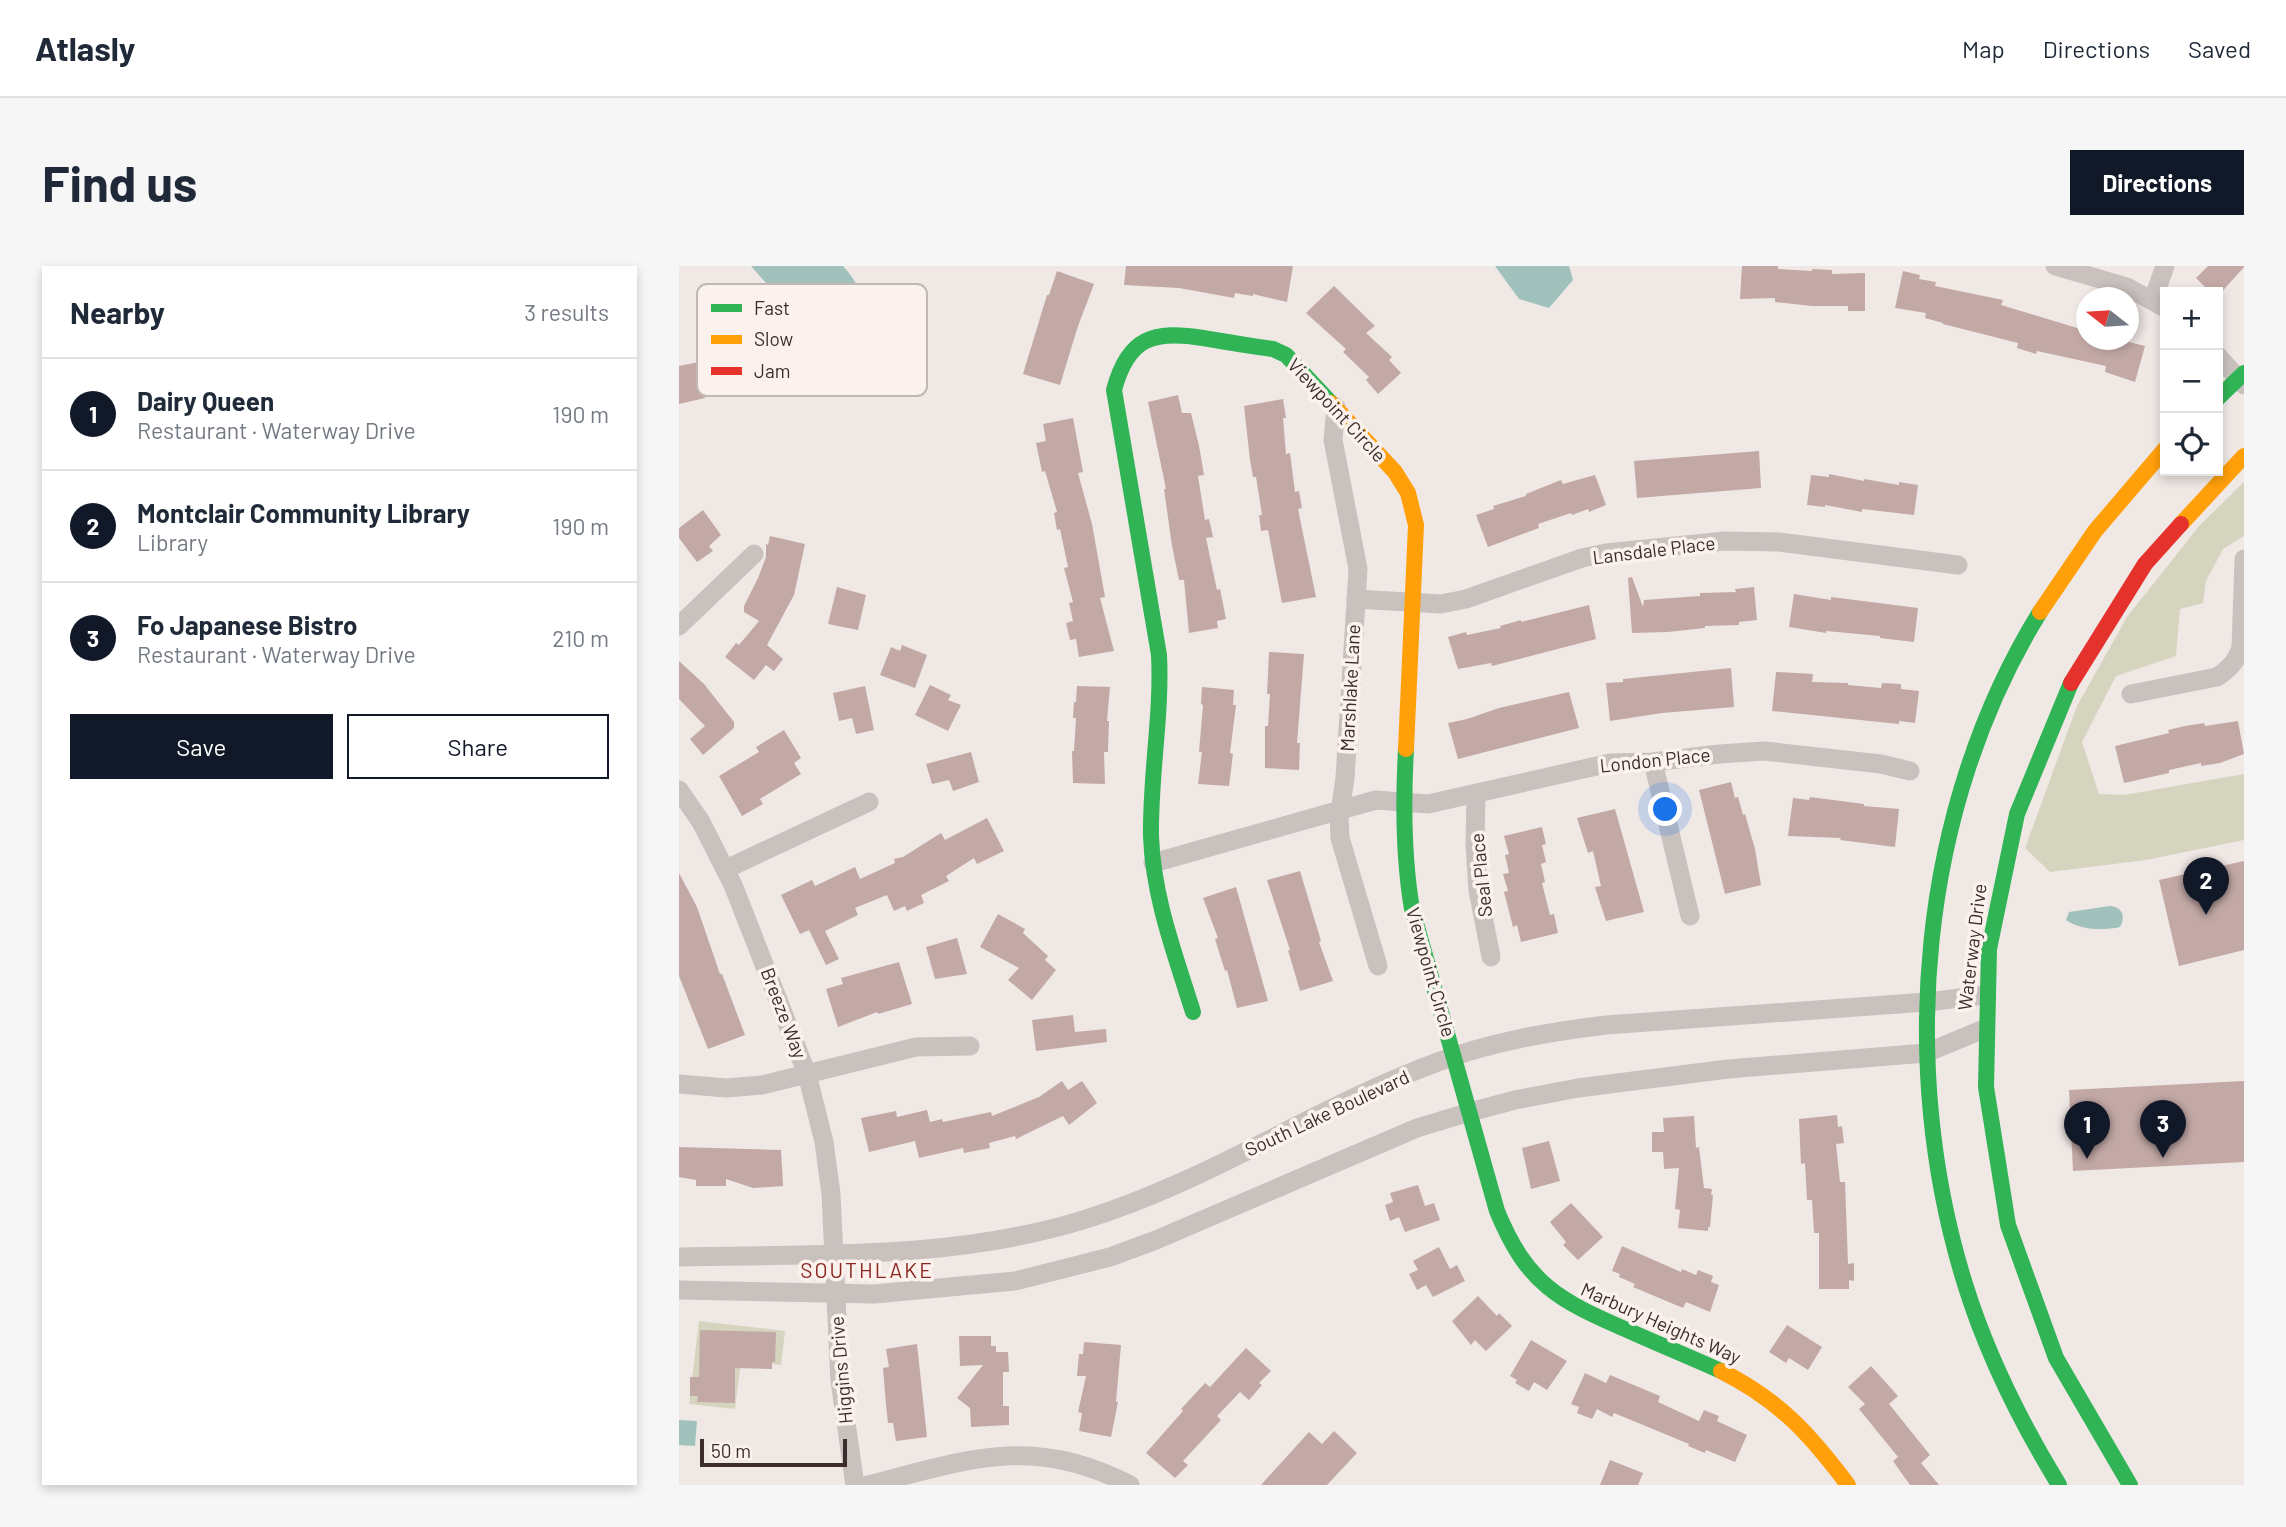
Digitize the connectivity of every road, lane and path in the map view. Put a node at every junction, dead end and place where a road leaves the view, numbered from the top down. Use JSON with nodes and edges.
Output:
{"nodes":[{"id":1,"x":2055,"y":266,"type":"edge"},
{"id":2,"x":2165,"y":266,"type":"edge"},
{"id":3,"x":2159,"y":304,"type":"edge"},
{"id":4,"x":2223,"y":361,"type":"edge"},
{"id":5,"x":2242,"y":379,"type":"edge"},
{"id":6,"x":2223,"y":394,"type":"edge"},
{"id":7,"x":1336,"y":407,"type":"junction"},
{"id":8,"x":2160,"y":455,"type":"edge"},
{"id":9,"x":2244,"y":456,"type":"edge"},
{"id":10,"x":754,"y":554,"type":"dead end"},
{"id":11,"x":2244,"y":559,"type":"edge"},
{"id":12,"x":1958,"y":565,"type":"dead end"},
{"id":13,"x":1356,"y":599,"type":"junction"},
{"id":14,"x":1413,"y":604,"type":"junction"},
{"id":15,"x":679,"y":626,"type":"edge"},
{"id":16,"x":2131,"y":694,"type":"dead end"},
{"id":17,"x":1653,"y":762,"type":"junction"},
{"id":18,"x":1910,"y":771,"type":"dead end"},
{"id":19,"x":679,"y":790,"type":"edge"},
{"id":20,"x":1476,"y":793,"type":"junction"},
{"id":21,"x":869,"y":802,"type":"dead end"},
{"id":22,"x":1403,"y":803,"type":"junction"},
{"id":23,"x":1340,"y":810,"type":"junction"},
{"id":24,"x":1153,"y":863,"type":"junction"},
{"id":25,"x":726,"y":869,"type":"junction"},
{"id":26,"x":1690,"y":916,"type":"dead end"},
{"id":27,"x":1491,"y":957,"type":"dead end"},
{"id":28,"x":1378,"y":966,"type":"dead end"},
{"id":29,"x":1985,"y":995,"type":"junction"},
{"id":30,"x":1927,"y":1002,"type":"junction"},
{"id":31,"x":1193,"y":1012,"type":"dead end"},
{"id":32,"x":1984,"y":1029,"type":"junction"},
{"id":33,"x":970,"y":1046,"type":"dead end"},
{"id":34,"x":1926,"y":1053,"type":"junction"},
{"id":35,"x":1454,"y":1056,"type":"junction"},
{"id":36,"x":807,"y":1074,"type":"junction"},
{"id":37,"x":679,"y":1084,"type":"edge"},
{"id":38,"x":1470,"y":1112,"type":"junction"},
{"id":39,"x":834,"y":1254,"type":"junction"},
{"id":40,"x":679,"y":1257,"type":"edge"},
{"id":41,"x":679,"y":1290,"type":"edge"},
{"id":42,"x":835,"y":1293,"type":"junction"},
{"id":43,"x":855,"y":1485,"type":"edge"},
{"id":44,"x":869,"y":1485,"type":"edge"},
{"id":45,"x":1130,"y":1485,"type":"edge"},
{"id":46,"x":1848,"y":1485,"type":"edge"},
{"id":47,"x":2059,"y":1485,"type":"edge"},
{"id":48,"x":2130,"y":1485,"type":"edge"}],
"edges":[{"from":1,"to":3,"type":"street"},
{"from":2,"to":3,"type":"street"},
{"from":4,"to":5,"type":"street"},
{"from":5,"to":6,"type":"street"},
{"from":7,"to":13,"type":"street","name":"Marshlake Lane"},
{"from":7,"to":14,"type":"street","name":"Viewpoint Circle"},
{"from":7,"to":24,"type":"street","name":"Viewpoint Circle"},
{"from":8,"to":30,"type":"street","name":"Waterway Drive"},
{"from":9,"to":29,"type":"street","name":"Waterway Drive"},
{"from":10,"to":15,"type":"street"},
{"from":11,"to":16,"type":"street"},
{"from":12,"to":14,"type":"street","name":"Lansdale Place"},
{"from":13,"to":14,"type":"street","name":"Lansdale Place"},
{"from":13,"to":23,"type":"street","name":"Marshlake Lane"},
{"from":14,"to":22,"type":"street","name":"Viewpoint Circle"},
{"from":17,"to":18,"type":"street","name":"London Place"},
{"from":17,"to":20,"type":"street","name":"London Place"},
{"from":17,"to":26,"type":"street"},
{"from":19,"to":25,"type":"street","name":"Breeze Way"},
{"from":20,"to":22,"type":"street","name":"London Place"},
{"from":20,"to":27,"type":"street","name":"Seal Place"},
{"from":21,"to":25,"type":"street"},
{"from":22,"to":23,"type":"street"},
{"from":22,"to":35,"type":"street","name":"Viewpoint Circle"},
{"from":23,"to":24,"type":"street"},
{"from":23,"to":28,"type":"street","name":"Marshlake Lane"},
{"from":24,"to":31,"type":"street","name":"Viewpoint Circle"},
{"from":25,"to":36,"type":"street","name":"Breeze Way"},
{"from":29,"to":30,"type":"street","name":"South Lake Boulevard"},
{"from":29,"to":32,"type":"street","name":"Waterway Drive"},
{"from":30,"to":34,"type":"street","name":"Waterway Drive"},
{"from":30,"to":35,"type":"street","name":"South Lake Boulevard"},
{"from":32,"to":34,"type":"street"},
{"from":32,"to":48,"type":"street","name":"Waterway Drive"},
{"from":33,"to":36,"type":"street"},
{"from":34,"to":38,"type":"street"},
{"from":34,"to":47,"type":"street","name":"Waterway Drive"},
{"from":35,"to":38,"type":"street","name":"Marbury Heights Way"},
{"from":35,"to":39,"type":"street","name":"South Lake Boulevard"},
{"from":36,"to":37,"type":"street"},
{"from":36,"to":39,"type":"street","name":"Breeze Way"},
{"from":38,"to":42,"type":"street"},
{"from":38,"to":46,"type":"street","name":"Marbury Heights Way"},
{"from":39,"to":40,"type":"street","name":"South Lake Boulevard"},
{"from":39,"to":42,"type":"street","name":"Higgins Drive"},
{"from":41,"to":42,"type":"street"},
{"from":42,"to":43,"type":"street","name":"Higgins Drive"},
{"from":44,"to":45,"type":"street"}]}
